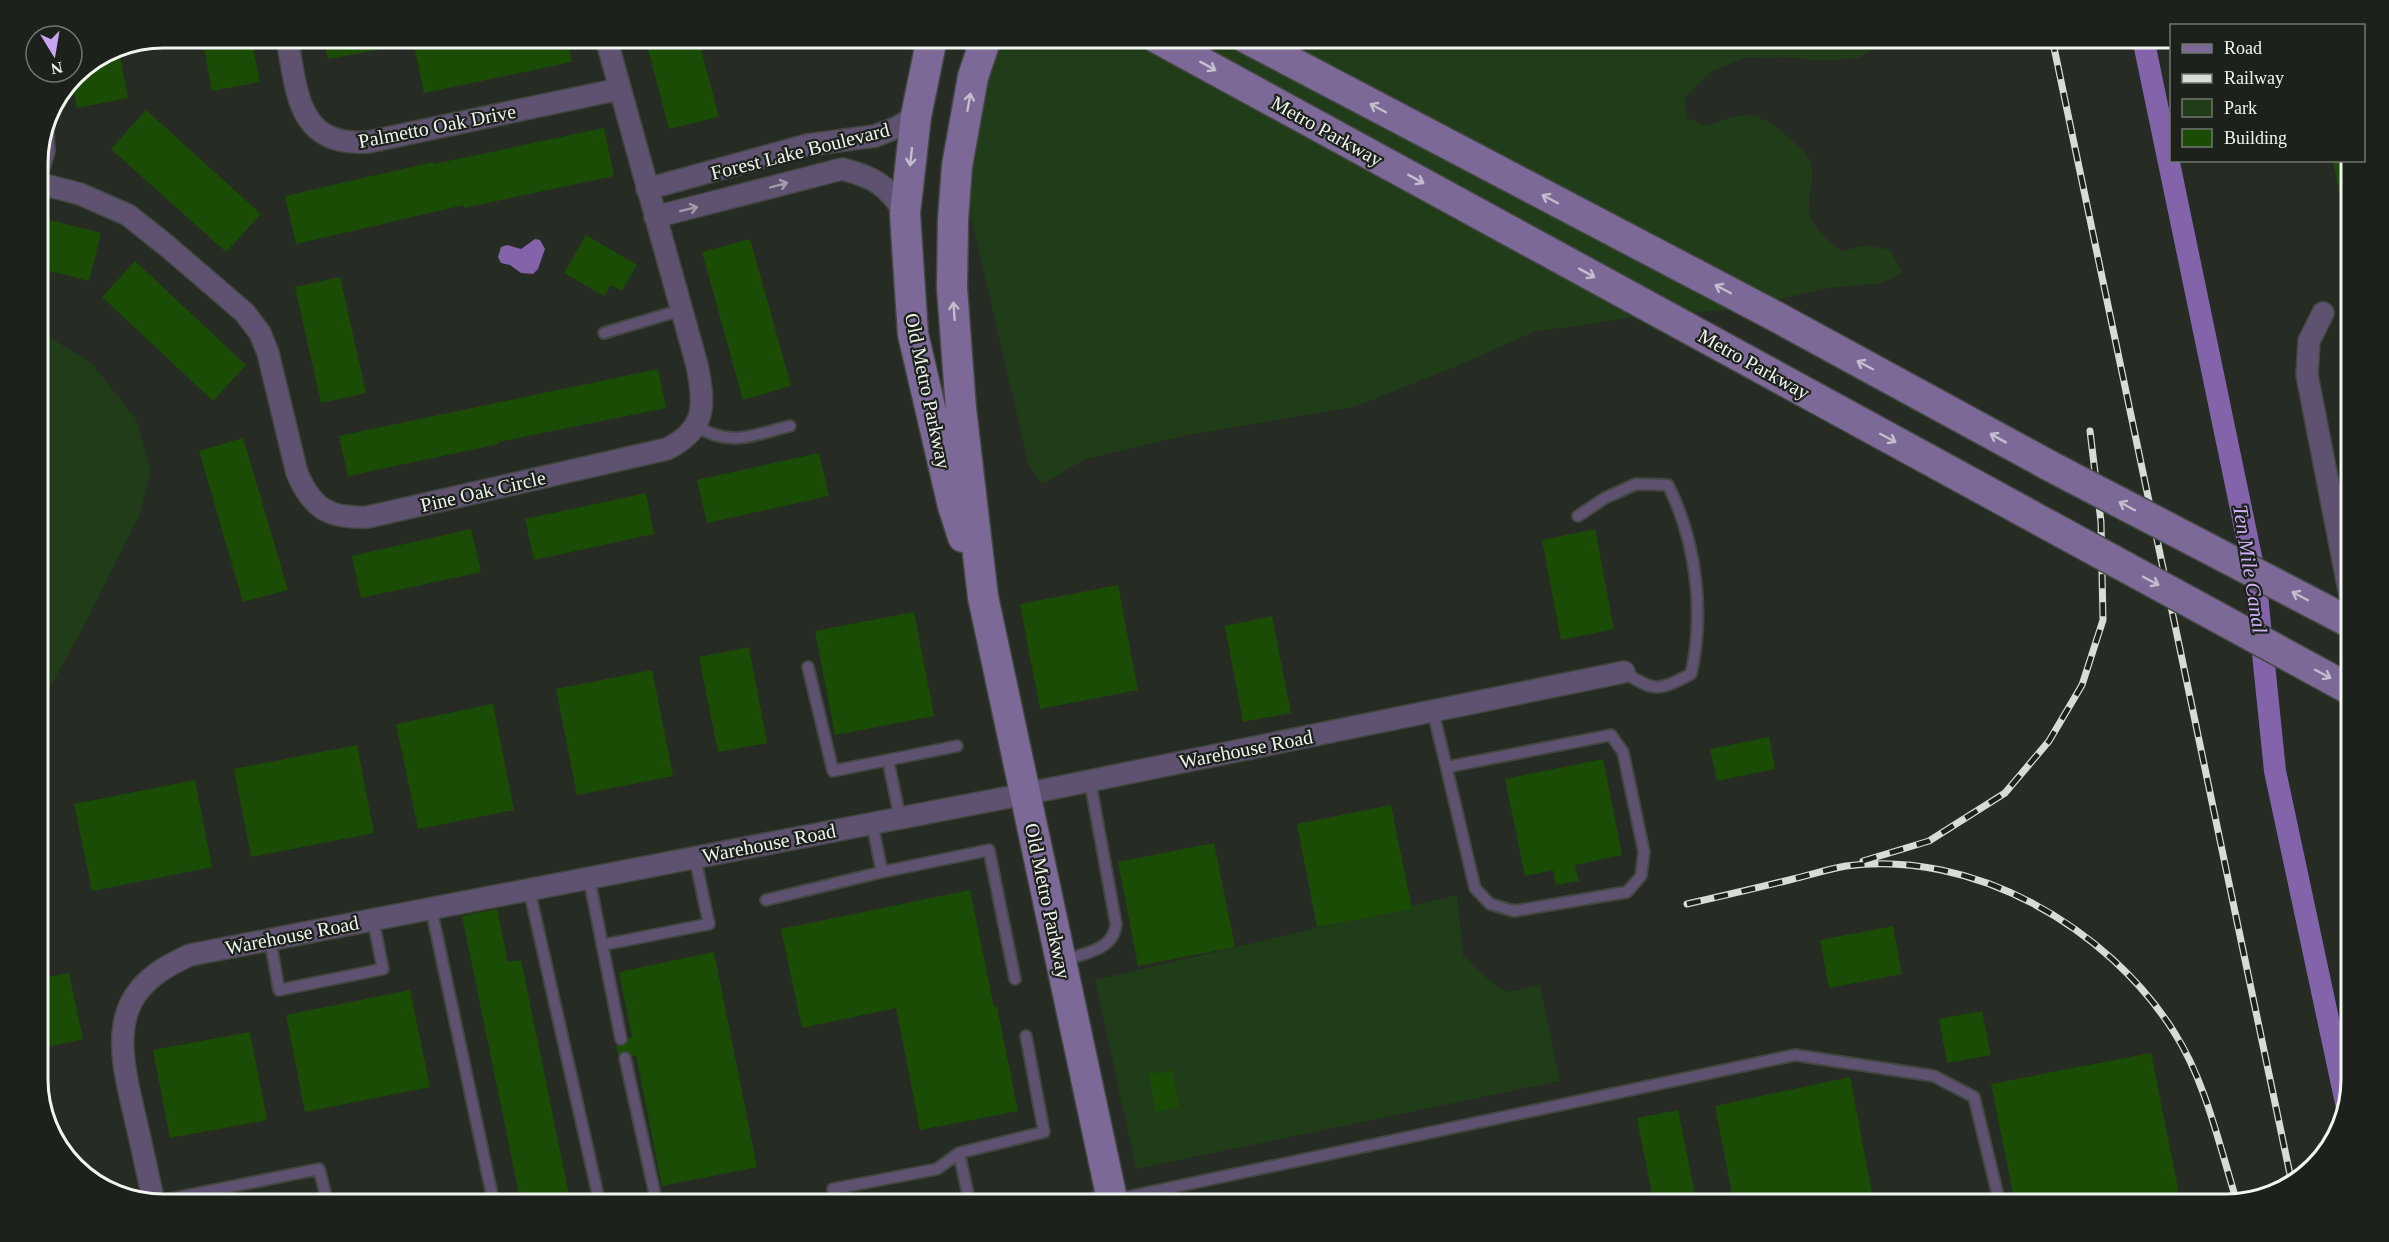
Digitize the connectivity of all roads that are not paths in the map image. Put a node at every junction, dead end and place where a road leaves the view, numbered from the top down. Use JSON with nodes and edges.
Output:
{"nodes":[{"id":1,"x":289,"y":48,"type":"edge"},
{"id":2,"x":609,"y":48,"type":"edge"},
{"id":3,"x":930,"y":48,"type":"edge"},
{"id":4,"x":983,"y":48,"type":"edge"},
{"id":5,"x":1175,"y":48,"type":"edge"},
{"id":6,"x":1265,"y":48,"type":"edge"},
{"id":7,"x":620,"y":89,"type":"junction"},
{"id":8,"x":916,"y":116,"type":"junction"},
{"id":9,"x":835,"y":141,"type":"junction"},
{"id":10,"x":842,"y":169,"type":"junction"},
{"id":11,"x":714,"y":171,"type":"junction"},
{"id":12,"x":48,"y":186,"type":"edge"},
{"id":13,"x":647,"y":189,"type":"junction"},
{"id":14,"x":723,"y":200,"type":"junction"},
{"id":15,"x":905,"y":213,"type":"junction"},
{"id":16,"x":655,"y":218,"type":"junction"},
{"id":17,"x":681,"y":310,"type":"junction"},
{"id":18,"x":2323,"y":312,"type":"dead end"},
{"id":19,"x":604,"y":333,"type":"dead end"},
{"id":20,"x":915,"y":346,"type":"junction"},
{"id":21,"x":961,"y":408,"type":"junction"},
{"id":22,"x":696,"y":426,"type":"junction"},
{"id":23,"x":790,"y":426,"type":"dead end"},
{"id":24,"x":1578,"y":516,"type":"dead end"},
{"id":25,"x":2341,"y":550,"type":"edge"},
{"id":26,"x":983,"y":597,"type":"junction"},
{"id":27,"x":2341,"y":618,"type":"edge"},
{"id":28,"x":808,"y":667,"type":"dead end"},
{"id":29,"x":1624,"y":672,"type":"joint"},
{"id":30,"x":2341,"y":685,"type":"edge"},
{"id":31,"x":1433,"y":711,"type":"junction"},
{"id":32,"x":957,"y":746,"type":"dead end"},
{"id":33,"x":888,"y":760,"type":"junction"},
{"id":34,"x":1447,"y":767,"type":"junction"},
{"id":35,"x":1090,"y":781,"type":"junction"},
{"id":36,"x":1025,"y":794,"type":"junction"},
{"id":37,"x":900,"y":818,"type":"junction"},
{"id":38,"x":872,"y":824,"type":"junction"},
{"id":39,"x":695,"y":858,"type":"junction"},
{"id":40,"x":882,"y":872,"type":"junction"},
{"id":41,"x":589,"y":878,"type":"junction"},
{"id":42,"x":529,"y":889,"type":"junction"},
{"id":43,"x":766,"y":900,"type":"dead end"},
{"id":44,"x":431,"y":908,"type":"junction"},
{"id":45,"x":373,"y":919,"type":"junction"},
{"id":46,"x":270,"y":939,"type":"junction"},
{"id":47,"x":602,"y":945,"type":"junction"},
{"id":48,"x":1061,"y":961,"type":"junction"},
{"id":49,"x":1015,"y":979,"type":"dead end"},
{"id":50,"x":1026,"y":1036,"type":"dead end"},
{"id":51,"x":621,"y":1039,"type":"dead end"},
{"id":52,"x":625,"y":1058,"type":"dead end"},
{"id":53,"x":959,"y":1154,"type":"junction"},
{"id":54,"x":152,"y":1194,"type":"edge"},
{"id":55,"x":194,"y":1194,"type":"edge"},
{"id":56,"x":325,"y":1194,"type":"edge"},
{"id":57,"x":492,"y":1194,"type":"edge"},
{"id":58,"x":598,"y":1194,"type":"edge"},
{"id":59,"x":655,"y":1194,"type":"edge"},
{"id":60,"x":834,"y":1194,"type":"edge"},
{"id":61,"x":968,"y":1194,"type":"edge"},
{"id":62,"x":1103,"y":1194,"type":"edge"},
{"id":63,"x":1147,"y":1194,"type":"edge"},
{"id":64,"x":1998,"y":1194,"type":"edge"}],
"edges":[{"from":1,"to":7,"type":"street","name":"Palmetto Oak Drive"},
{"from":2,"to":7,"type":"street"},
{"from":3,"to":8,"type":"main road","name":"Old Metro Parkway"},
{"from":21,"to":4,"type":"main road","name":"Old Metro Parkway","one_way":true},
{"from":5,"to":30,"type":"main road","name":"Metro Parkway","one_way":true,"bridge":true},
{"from":27,"to":6,"type":"main road","one_way":true,"bridge":true},
{"from":7,"to":13,"type":"street"},
{"from":8,"to":9,"type":"street","name":"Forest Lake Boulevard"},
{"from":8,"to":15,"type":"main road","name":"Old Metro Parkway","one_way":true},
{"from":9,"to":10,"type":"street"},
{"from":9,"to":11,"type":"street","name":"Forest Lake Boulevard"},
{"from":14,"to":10,"type":"street","name":"Forest Lake Boulevard","one_way":true},
{"from":10,"to":15,"type":"street","name":"Forest Lake Boulevard"},
{"from":11,"to":13,"type":"street","name":"Forest Lake Boulevard"},
{"from":11,"to":14,"type":"street"},
{"from":12,"to":22,"type":"street","name":"Pine Oak Circle"},
{"from":13,"to":16,"type":"street"},
{"from":16,"to":14,"type":"street","name":"Forest Lake Boulevard","one_way":true},
{"from":15,"to":20,"type":"main road","name":"Old Metro Parkway"},
{"from":16,"to":17,"type":"street"},
{"from":17,"to":19,"type":"lane"},
{"from":17,"to":22,"type":"street"},
{"from":18,"to":25,"type":"street"},
{"from":20,"to":21,"type":"main road"},
{"from":20,"to":26,"type":"main road","name":"Old Metro Parkway"},
{"from":21,"to":26,"type":"main road","name":"Old Metro Parkway"},
{"from":22,"to":23,"type":"lane"},
{"from":24,"to":29,"type":"lane"},
{"from":26,"to":36,"type":"main road","name":"Old Metro Parkway"},
{"from":28,"to":33,"type":"lane"},
{"from":29,"to":31,"type":"street","name":"Warehouse Road"},
{"from":31,"to":34,"type":"lane"},
{"from":31,"to":35,"type":"street","name":"Warehouse Road"},
{"from":32,"to":33,"type":"lane"},
{"from":33,"to":37,"type":"lane"},
{"from":34,"to":34,"type":"lane"},
{"from":35,"to":36,"type":"street","name":"Warehouse Road"},
{"from":35,"to":48,"type":"lane"},
{"from":36,"to":37,"type":"street","name":"Warehouse Road"},
{"from":36,"to":48,"type":"main road","name":"Old Metro Parkway"},
{"from":37,"to":38,"type":"street","name":"Warehouse Road"},
{"from":38,"to":39,"type":"street","name":"Warehouse Road"},
{"from":38,"to":40,"type":"lane"},
{"from":39,"to":41,"type":"street","name":"Warehouse Road"},
{"from":39,"to":47,"type":"lane"},
{"from":40,"to":43,"type":"lane"},
{"from":40,"to":49,"type":"lane"},
{"from":41,"to":42,"type":"street","name":"Warehouse Road"},
{"from":41,"to":47,"type":"lane"},
{"from":42,"to":44,"type":"street","name":"Warehouse Road"},
{"from":42,"to":58,"type":"lane"},
{"from":44,"to":45,"type":"street","name":"Warehouse Road"},
{"from":44,"to":57,"type":"lane"},
{"from":45,"to":46,"type":"street","name":"Warehouse Road"},
{"from":45,"to":46,"type":"lane"},
{"from":46,"to":54,"type":"street","name":"Warehouse Road"},
{"from":47,"to":51,"type":"lane"},
{"from":48,"to":62,"type":"main road","name":"Old Metro Parkway"},
{"from":50,"to":53,"type":"lane"},
{"from":52,"to":59,"type":"lane"},
{"from":53,"to":60,"type":"lane"},
{"from":53,"to":61,"type":"lane"},
{"from":55,"to":56,"type":"lane"},
{"from":63,"to":64,"type":"lane"}]}
